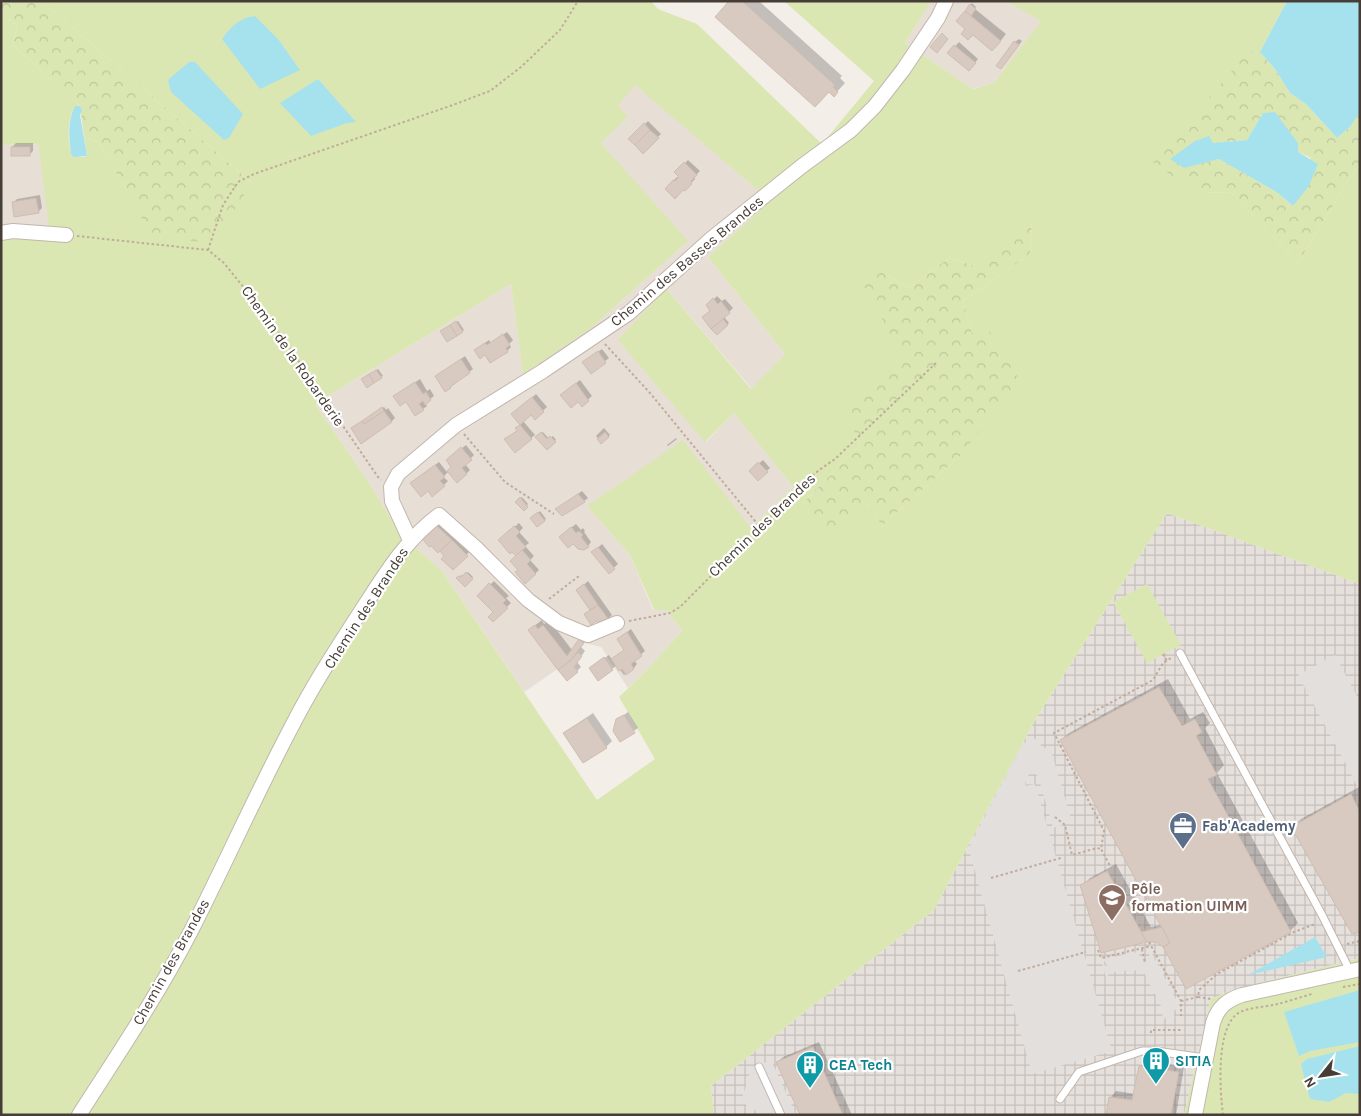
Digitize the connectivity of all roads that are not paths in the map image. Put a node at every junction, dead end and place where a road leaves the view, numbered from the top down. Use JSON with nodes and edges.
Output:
{"nodes":[{"id":1,"x":946,"y":1,"type":"edge"},
{"id":2,"x":1,"y":233,"type":"edge"},
{"id":3,"x":66,"y":235,"type":"road end"},
{"id":4,"x":410,"y":540,"type":"junction"},
{"id":5,"x":617,"y":623,"type":"road end"},
{"id":6,"x":1180,"y":653,"type":"road end"},
{"id":7,"x":1355,"y":970,"type":"edge"},
{"id":8,"x":1205,"y":1058,"type":"junction"},
{"id":9,"x":759,"y":1067,"type":"dead end"},
{"id":10,"x":1060,"y":1099,"type":"dead end"},
{"id":11,"x":79,"y":1115,"type":"edge"},
{"id":12,"x":781,"y":1115,"type":"edge"},
{"id":13,"x":1195,"y":1115,"type":"edge"}],
"edges":[{"from":1,"to":4,"type":"street","name":"Chemin des Basses Brandes"},
{"from":2,"to":3,"type":"street"},
{"from":4,"to":5,"type":"street","name":"Chemin des Brandes"},
{"from":4,"to":11,"type":"street","name":"Chemin des Brandes"},
{"from":6,"to":7,"type":"lane"},
{"from":7,"to":8,"type":"street"},
{"from":8,"to":10,"type":"lane"},
{"from":8,"to":13,"type":"street"},
{"from":9,"to":12,"type":"lane"}]}
